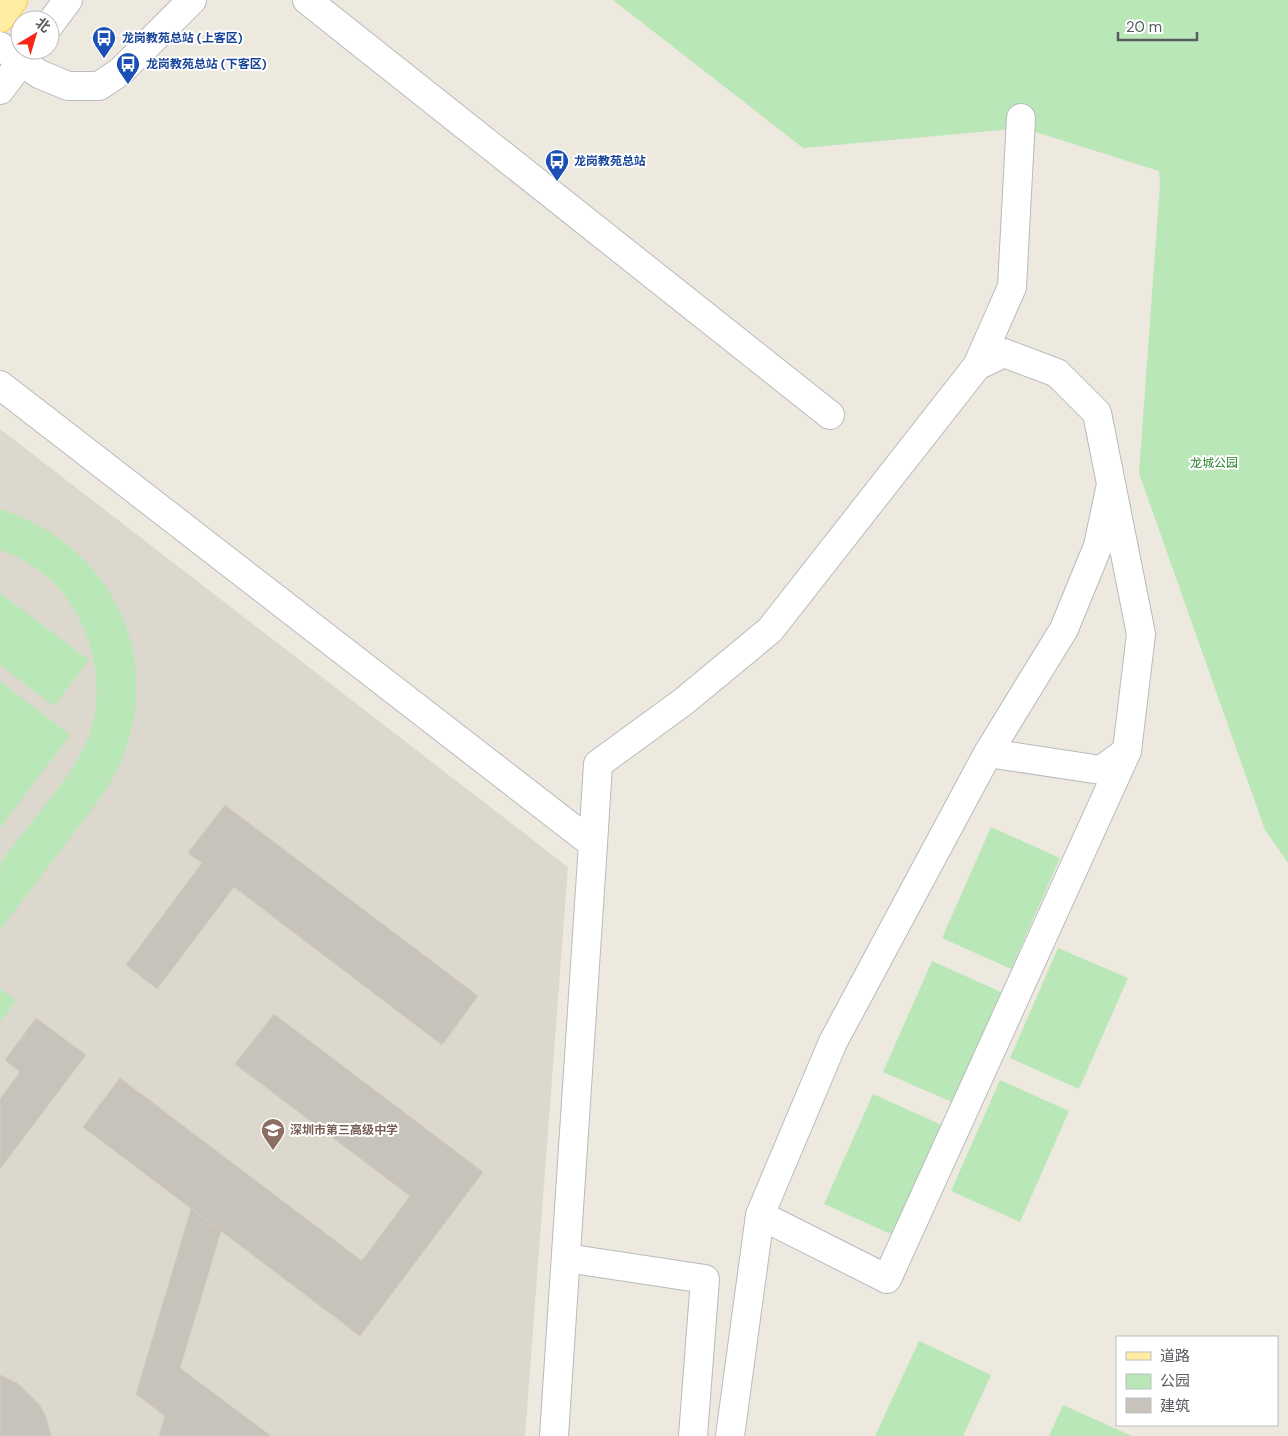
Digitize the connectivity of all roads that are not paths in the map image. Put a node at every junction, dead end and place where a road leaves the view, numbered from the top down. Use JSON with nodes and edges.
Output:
{"nodes":[{"id":1,"x":14,"y":0,"type":"edge"},
{"id":2,"x":68,"y":0,"type":"edge"},
{"id":3,"x":192,"y":0,"type":"edge"},
{"id":4,"x":307,"y":0,"type":"edge"},
{"id":5,"x":60,"y":11,"type":"edge"},
{"id":6,"x":0,"y":18,"type":"edge"},
{"id":7,"x":14,"y":60,"type":"edge"},
{"id":8,"x":24,"y":60,"type":"edge"},
{"id":9,"x":0,"y":90,"type":"edge"},
{"id":10,"x":1021,"y":118,"type":"dead end"},
{"id":11,"x":977,"y":366,"type":"junction"},
{"id":12,"x":0,"y":384,"type":"edge"},
{"id":13,"x":830,"y":415,"type":"dead end"},
{"id":14,"x":1111,"y":484,"type":"junction"},
{"id":15,"x":1127,"y":751,"type":"junction"},
{"id":16,"x":988,"y":753,"type":"junction"},
{"id":17,"x":593,"y":844,"type":"junction"},
{"id":18,"x":760,"y":1215,"type":"junction"},
{"id":19,"x":566,"y":1258,"type":"junction"},
{"id":20,"x":554,"y":1436,"type":"edge"},
{"id":21,"x":693,"y":1436,"type":"edge"},
{"id":22,"x":730,"y":1436,"type":"edge"}],
"edges":[{"from":1,"to":6,"type":"main road"},
{"from":2,"to":5,"type":"street"},
{"from":3,"to":8,"type":"street"},
{"from":4,"to":13,"type":"street"},
{"from":7,"to":9,"type":"street"},
{"from":10,"to":11,"type":"street"},
{"from":11,"to":14,"type":"street"},
{"from":11,"to":17,"type":"street"},
{"from":12,"to":17,"type":"street"},
{"from":14,"to":15,"type":"street"},
{"from":14,"to":16,"type":"street"},
{"from":15,"to":16,"type":"street"},
{"from":15,"to":18,"type":"street"},
{"from":16,"to":18,"type":"street"},
{"from":17,"to":19,"type":"street"},
{"from":18,"to":22,"type":"street"},
{"from":19,"to":20,"type":"street"},
{"from":19,"to":21,"type":"street"}]}
